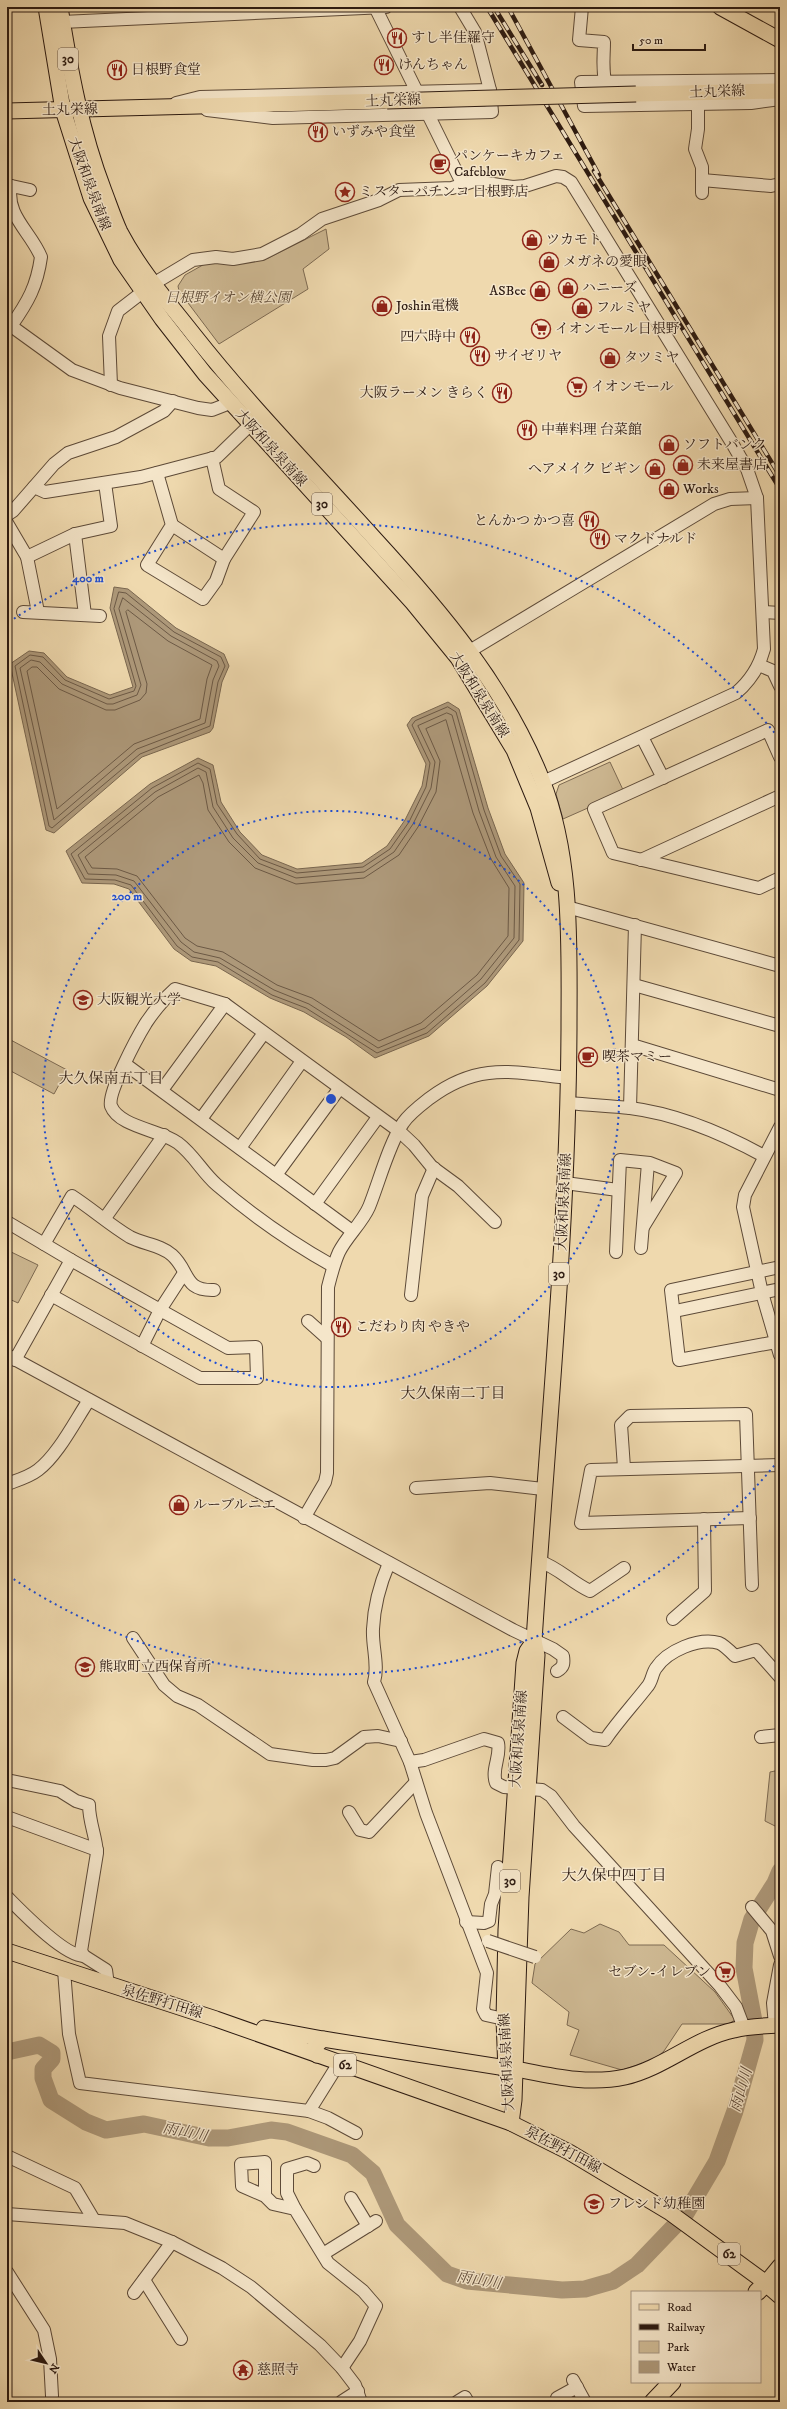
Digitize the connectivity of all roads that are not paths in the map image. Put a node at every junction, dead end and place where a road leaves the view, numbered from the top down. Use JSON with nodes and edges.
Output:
{"nodes":[{"id":1,"x":46,"y":7,"type":"edge"},
{"id":2,"x":60,"y":7,"type":"edge"},
{"id":3,"x":379,"y":7,"type":"edge"},
{"id":4,"x":460,"y":7,"type":"edge"},
{"id":5,"x":582,"y":7,"type":"edge"},
{"id":6,"x":720,"y":7,"type":"edge"},
{"id":7,"x":286,"y":9,"type":"edge"},
{"id":8,"x":215,"y":11,"type":"edge"},
{"id":9,"x":148,"y":13,"type":"edge"},
{"id":10,"x":62,"y":22,"type":"junction"},
{"id":11,"x":780,"y":40,"type":"edge"},
{"id":12,"x":780,"y":80,"type":"edge"},
{"id":13,"x":605,"y":82,"type":"junction"},
{"id":14,"x":780,"y":84,"type":"edge"},
{"id":15,"x":490,"y":90,"type":"junction"},
{"id":16,"x":773,"y":91,"type":"edge"},
{"id":17,"x":416,"y":92,"type":"junction"},
{"id":18,"x":780,"y":99,"type":"edge"},
{"id":19,"x":698,"y":104,"type":"junction"},
{"id":20,"x":184,"y":107,"type":"junction"},
{"id":21,"x":161,"y":108,"type":"junction"},
{"id":22,"x":63,"y":110,"type":"junction"},
{"id":23,"x":79,"y":110,"type":"junction"},
{"id":24,"x":7,"y":111,"type":"edge"},
{"id":25,"x":428,"y":113,"type":"junction"},
{"id":26,"x":702,"y":180,"type":"junction"},
{"id":27,"x":462,"y":183,"type":"junction"},
{"id":28,"x":780,"y":184,"type":"edge"},
{"id":29,"x":9,"y":185,"type":"edge"},
{"id":30,"x":30,"y":190,"type":"dead end"},
{"id":31,"x":702,"y":193,"type":"dead end"},
{"id":32,"x":148,"y":288,"type":"junction"},
{"id":33,"x":9,"y":324,"type":"edge"},
{"id":34,"x":111,"y":385,"type":"junction"},
{"id":35,"x":173,"y":402,"type":"junction"},
{"id":36,"x":230,"y":403,"type":"junction"},
{"id":37,"x":250,"y":425,"type":"junction"},
{"id":38,"x":212,"y":458,"type":"junction"},
{"id":39,"x":157,"y":473,"type":"junction"},
{"id":40,"x":105,"y":483,"type":"junction"},
{"id":41,"x":34,"y":487,"type":"junction"},
{"id":42,"x":757,"y":498,"type":"junction"},
{"id":43,"x":7,"y":515,"type":"edge"},
{"id":44,"x":7,"y":523,"type":"edge"},
{"id":45,"x":172,"y":525,"type":"junction"},
{"id":46,"x":75,"y":534,"type":"junction"},
{"id":47,"x":27,"y":556,"type":"junction"},
{"id":48,"x":224,"y":559,"type":"junction"},
{"id":49,"x":23,"y":612,"type":"dead end"},
{"id":50,"x":38,"y":612,"type":"junction"},
{"id":51,"x":764,"y":612,"type":"junction"},
{"id":52,"x":780,"y":613,"type":"edge"},
{"id":53,"x":85,"y":615,"type":"junction"},
{"id":54,"x":100,"y":616,"type":"dead end"},
{"id":55,"x":464,"y":654,"type":"junction"},
{"id":56,"x":759,"y":665,"type":"junction"},
{"id":57,"x":780,"y":686,"type":"edge"},
{"id":58,"x":642,"y":737,"type":"junction"},
{"id":59,"x":780,"y":757,"type":"edge"},
{"id":60,"x":663,"y":778,"type":"junction"},
{"id":61,"x":543,"y":782,"type":"junction"},
{"id":62,"x":780,"y":796,"type":"edge"},
{"id":63,"x":641,"y":860,"type":"junction"},
{"id":64,"x":780,"y":878,"type":"edge"},
{"id":65,"x":567,"y":906,"type":"junction"},
{"id":66,"x":635,"y":925,"type":"junction"},
{"id":67,"x":780,"y":966,"type":"edge"},
{"id":68,"x":634,"y":985,"type":"junction"},
{"id":69,"x":225,"y":1004,"type":"junction"},
{"id":70,"x":780,"y":1026,"type":"edge"},
{"id":71,"x":264,"y":1033,"type":"junction"},
{"id":72,"x":632,"y":1046,"type":"junction"},
{"id":73,"x":302,"y":1061,"type":"junction"},
{"id":74,"x":126,"y":1064,"type":"junction"},
{"id":75,"x":568,"y":1078,"type":"junction"},
{"id":76,"x":340,"y":1089,"type":"junction"},
{"id":77,"x":162,"y":1090,"type":"junction"},
{"id":78,"x":780,"y":1090,"type":"edge"},
{"id":79,"x":569,"y":1103,"type":"junction"},
{"id":80,"x":630,"y":1108,"type":"junction"},
{"id":81,"x":378,"y":1118,"type":"junction"},
{"id":82,"x":201,"y":1119,"type":"junction"},
{"id":83,"x":780,"y":1127,"type":"edge"},
{"id":84,"x":399,"y":1131,"type":"junction"},
{"id":85,"x":164,"y":1135,"type":"junction"},
{"id":86,"x":240,"y":1148,"type":"junction"},
{"id":87,"x":764,"y":1156,"type":"junction"},
{"id":88,"x":648,"y":1163,"type":"junction"},
{"id":89,"x":434,"y":1168,"type":"junction"},
{"id":90,"x":276,"y":1175,"type":"junction"},
{"id":91,"x":565,"y":1183,"type":"junction"},
{"id":92,"x":618,"y":1190,"type":"junction"},
{"id":93,"x":315,"y":1204,"type":"junction"},
{"id":94,"x":105,"y":1218,"type":"junction"},
{"id":95,"x":7,"y":1222,"type":"edge"},
{"id":96,"x":495,"y":1222,"type":"dead end"},
{"id":97,"x":642,"y":1227,"type":"junction"},
{"id":98,"x":352,"y":1231,"type":"junction"},
{"id":99,"x":44,"y":1244,"type":"junction"},
{"id":100,"x":641,"y":1248,"type":"dead end"},
{"id":101,"x":616,"y":1252,"type":"dead end"},
{"id":102,"x":71,"y":1260,"type":"junction"},
{"id":103,"x":333,"y":1266,"type":"junction"},
{"id":104,"x":780,"y":1267,"type":"edge"},
{"id":105,"x":759,"y":1271,"type":"junction"},
{"id":106,"x":184,"y":1273,"type":"junction"},
{"id":107,"x":780,"y":1289,"type":"edge"},
{"id":108,"x":214,"y":1290,"type":"dead end"},
{"id":109,"x":762,"y":1293,"type":"junction"},
{"id":110,"x":51,"y":1295,"type":"junction"},
{"id":111,"x":411,"y":1295,"type":"dead end"},
{"id":112,"x":160,"y":1310,"type":"junction"},
{"id":113,"x":675,"y":1311,"type":"junction"},
{"id":114,"x":308,"y":1321,"type":"dead end"},
{"id":115,"x":327,"y":1338,"type":"junction"},
{"id":116,"x":776,"y":1342,"type":"junction"},
{"id":117,"x":142,"y":1346,"type":"junction"},
{"id":118,"x":780,"y":1355,"type":"edge"},
{"id":119,"x":11,"y":1357,"type":"edge"},
{"id":120,"x":88,"y":1400,"type":"junction"},
{"id":121,"x":780,"y":1465,"type":"edge"},
{"id":122,"x":749,"y":1466,"type":"junction"},
{"id":123,"x":624,"y":1468,"type":"junction"},
{"id":124,"x":7,"y":1484,"type":"edge"},
{"id":125,"x":416,"y":1488,"type":"dead end"},
{"id":126,"x":543,"y":1489,"type":"junction"},
{"id":127,"x":304,"y":1518,"type":"junction"},
{"id":128,"x":750,"y":1518,"type":"junction"},
{"id":129,"x":704,"y":1519,"type":"junction"},
{"id":130,"x":539,"y":1561,"type":"junction"},
{"id":131,"x":389,"y":1563,"type":"junction"},
{"id":132,"x":624,"y":1568,"type":"dead end"},
{"id":133,"x":752,"y":1585,"type":"dead end"},
{"id":134,"x":673,"y":1619,"type":"dead end"},
{"id":135,"x":133,"y":1638,"type":"dead end"},
{"id":136,"x":534,"y":1641,"type":"junction"},
{"id":137,"x":557,"y":1671,"type":"dead end"},
{"id":138,"x":780,"y":1678,"type":"edge"},
{"id":139,"x":563,"y":1717,"type":"dead end"},
{"id":140,"x":780,"y":1735,"type":"edge"},
{"id":141,"x":761,"y":1737,"type":"dead end"},
{"id":142,"x":401,"y":1741,"type":"junction"},
{"id":143,"x":410,"y":1762,"type":"junction"},
{"id":144,"x":7,"y":1780,"type":"edge"},
{"id":145,"x":416,"y":1782,"type":"junction"},
{"id":146,"x":522,"y":1788,"type":"junction"},
{"id":147,"x":349,"y":1812,"type":"dead end"},
{"id":148,"x":7,"y":1817,"type":"edge"},
{"id":149,"x":97,"y":1850,"type":"junction"},
{"id":150,"x":498,"y":1867,"type":"dead end"},
{"id":151,"x":7,"y":1897,"type":"edge"},
{"id":152,"x":752,"y":1907,"type":"dead end"},
{"id":153,"x":466,"y":1922,"type":"junction"},
{"id":154,"x":475,"y":1944,"type":"junction"},
{"id":155,"x":7,"y":1951,"type":"edge"},
{"id":156,"x":84,"y":1956,"type":"junction"},
{"id":157,"x":780,"y":1956,"type":"edge"},
{"id":158,"x":535,"y":1958,"type":"dead end"},
{"id":159,"x":780,"y":1965,"type":"edge"},
{"id":160,"x":64,"y":1970,"type":"junction"},
{"id":161,"x":108,"y":1985,"type":"junction"},
{"id":162,"x":216,"y":2019,"type":"junction"},
{"id":163,"x":504,"y":2019,"type":"junction"},
{"id":164,"x":763,"y":2027,"type":"edge"},
{"id":165,"x":323,"y":2039,"type":"junction"},
{"id":166,"x":317,"y":2055,"type":"junction"},
{"id":167,"x":339,"y":2063,"type":"junction"},
{"id":168,"x":511,"y":2069,"type":"junction"},
{"id":169,"x":309,"y":2111,"type":"junction"},
{"id":170,"x":510,"y":2123,"type":"junction"},
{"id":171,"x":356,"y":2133,"type":"dead end"},
{"id":172,"x":7,"y":2156,"type":"edge"},
{"id":173,"x":314,"y":2166,"type":"dead end"},
{"id":174,"x":265,"y":2196,"type":"dead end"},
{"id":175,"x":351,"y":2198,"type":"dead end"},
{"id":176,"x":295,"y":2208,"type":"junction"},
{"id":177,"x":7,"y":2214,"type":"edge"},
{"id":178,"x":94,"y":2220,"type":"junction"},
{"id":179,"x":172,"y":2242,"type":"junction"},
{"id":180,"x":323,"y":2254,"type":"junction"},
{"id":181,"x":780,"y":2266,"type":"edge"},
{"id":182,"x":7,"y":2272,"type":"edge"},
{"id":183,"x":144,"y":2280,"type":"junction"},
{"id":184,"x":761,"y":2287,"type":"edge"},
{"id":185,"x":134,"y":2293,"type":"dead end"},
{"id":186,"x":780,"y":2295,"type":"edge"},
{"id":187,"x":181,"y":2339,"type":"dead end"},
{"id":188,"x":342,"y":2368,"type":"junction"},
{"id":189,"x":671,"y":2383,"type":"edge"},
{"id":190,"x":52,"y":2396,"type":"dead end"},
{"id":191,"x":360,"y":2397,"type":"edge"},
{"id":192,"x":557,"y":2398,"type":"dead end"},
{"id":193,"x":341,"y":2402,"type":"edge"},
{"id":194,"x":457,"y":2402,"type":"edge"},
{"id":195,"x":468,"y":2402,"type":"edge"},
{"id":196,"x":585,"y":2402,"type":"edge"},
{"id":197,"x":653,"y":2402,"type":"edge"}],
"edges":[{"from":1,"to":22,"type":"main road","name":"大阪和泉泉南線","number":"30"},
{"from":2,"to":10,"type":"main road","name":"大阪和泉泉南線","number":"30"},
{"from":3,"to":7,"type":"street"},
{"from":3,"to":17,"type":"street"},
{"from":4,"to":15,"type":"street"},
{"from":5,"to":13,"type":"street"},
{"from":6,"to":11,"type":"main road"},
{"from":7,"to":8,"type":"street"},
{"from":8,"to":9,"type":"street"},
{"from":9,"to":10,"type":"street"},
{"from":10,"to":23,"type":"main road","name":"大阪和泉泉南線","number":"30"},
{"from":12,"to":13,"type":"street"},
{"from":13,"to":19,"type":"street"},
{"from":14,"to":16,"type":"main road"},
{"from":15,"to":17,"type":"street"},
{"from":15,"to":25,"type":"street"},
{"from":16,"to":20,"type":"main road","name":"土丸栄線","bridge":true},
{"from":17,"to":21,"type":"street"},
{"from":17,"to":25,"type":"street"},
{"from":18,"to":19,"type":"street"},
{"from":19,"to":26,"type":"street"},
{"from":20,"to":21,"type":"main road","name":"土丸栄線"},
{"from":20,"to":25,"type":"street"},
{"from":21,"to":23,"type":"main road","name":"土丸栄線"},
{"from":22,"to":23,"type":"main road","name":"土丸栄線"},
{"from":22,"to":24,"type":"main road","name":"土丸栄線"},
{"from":22,"to":32,"type":"main road","name":"大阪和泉泉南線","number":"30"},
{"from":23,"to":32,"type":"main road","name":"大阪和泉泉南線","number":"30"},
{"from":25,"to":27,"type":"street"},
{"from":26,"to":28,"type":"street"},
{"from":26,"to":31,"type":"street"},
{"from":27,"to":32,"type":"street"},
{"from":27,"to":42,"type":"street"},
{"from":29,"to":30,"type":"street"},
{"from":29,"to":33,"type":"street"},
{"from":32,"to":34,"type":"street"},
{"from":32,"to":36,"type":"main road","name":"大阪和泉泉南線","number":"30"},
{"from":32,"to":55,"type":"main road","name":"大阪和泉泉南線","number":"30"},
{"from":33,"to":34,"type":"street"},
{"from":34,"to":35,"type":"street"},
{"from":35,"to":36,"type":"street"},
{"from":35,"to":41,"type":"street"},
{"from":36,"to":37,"type":"main road","name":"大阪和泉泉南線","number":"30"},
{"from":37,"to":38,"type":"street"},
{"from":37,"to":55,"type":"main road","name":"大阪和泉泉南線","number":"30"},
{"from":38,"to":39,"type":"street"},
{"from":38,"to":48,"type":"street"},
{"from":39,"to":40,"type":"street"},
{"from":39,"to":45,"type":"street"},
{"from":40,"to":41,"type":"street"},
{"from":40,"to":46,"type":"street"},
{"from":41,"to":43,"type":"street"},
{"from":42,"to":51,"type":"street"},
{"from":42,"to":55,"type":"street"},
{"from":44,"to":47,"type":"street"},
{"from":45,"to":48,"type":"street"},
{"from":45,"to":48,"type":"street"},
{"from":46,"to":47,"type":"street"},
{"from":46,"to":53,"type":"street"},
{"from":47,"to":50,"type":"street"},
{"from":49,"to":50,"type":"street"},
{"from":50,"to":53,"type":"street"},
{"from":51,"to":52,"type":"street"},
{"from":51,"to":56,"type":"street"},
{"from":53,"to":54,"type":"street"},
{"from":55,"to":61,"type":"main road","name":"大阪和泉泉南線","number":"30"},
{"from":55,"to":65,"type":"main road","name":"大阪和泉泉南線","number":"30"},
{"from":56,"to":57,"type":"street"},
{"from":56,"to":58,"type":"street"},
{"from":58,"to":60,"type":"street"},
{"from":58,"to":61,"type":"street"},
{"from":59,"to":60,"type":"street"},
{"from":60,"to":63,"type":"street"},
{"from":61,"to":65,"type":"main road","name":"大阪和泉泉南線","number":"30"},
{"from":62,"to":63,"type":"street"},
{"from":63,"to":64,"type":"street"},
{"from":65,"to":66,"type":"street"},
{"from":65,"to":75,"type":"main road","name":"大阪和泉泉南線","number":"30"},
{"from":66,"to":67,"type":"street"},
{"from":66,"to":68,"type":"street"},
{"from":68,"to":70,"type":"street"},
{"from":68,"to":72,"type":"street"},
{"from":69,"to":71,"type":"street"},
{"from":69,"to":74,"type":"street"},
{"from":69,"to":77,"type":"street"},
{"from":71,"to":73,"type":"street"},
{"from":71,"to":82,"type":"street"},
{"from":72,"to":78,"type":"street"},
{"from":72,"to":80,"type":"street"},
{"from":73,"to":76,"type":"street"},
{"from":73,"to":86,"type":"street"},
{"from":74,"to":77,"type":"street"},
{"from":74,"to":85,"type":"street"},
{"from":75,"to":79,"type":"main road","name":"大阪和泉泉南線","number":"30"},
{"from":75,"to":84,"type":"street"},
{"from":76,"to":81,"type":"street"},
{"from":76,"to":90,"type":"street"},
{"from":77,"to":82,"type":"street"},
{"from":79,"to":80,"type":"street"},
{"from":79,"to":91,"type":"main road","name":"大阪和泉泉南線","number":"30"},
{"from":80,"to":87,"type":"street"},
{"from":81,"to":84,"type":"street"},
{"from":81,"to":93,"type":"street"},
{"from":82,"to":86,"type":"street"},
{"from":83,"to":87,"type":"street"},
{"from":84,"to":89,"type":"street"},
{"from":84,"to":98,"type":"street"},
{"from":85,"to":94,"type":"street"},
{"from":85,"to":103,"type":"street"},
{"from":86,"to":90,"type":"street"},
{"from":87,"to":105,"type":"street"},
{"from":88,"to":92,"type":"street"},
{"from":88,"to":97,"type":"street"},
{"from":88,"to":97,"type":"street"},
{"from":89,"to":96,"type":"street"},
{"from":89,"to":111,"type":"street"},
{"from":90,"to":93,"type":"street"},
{"from":91,"to":92,"type":"street"},
{"from":91,"to":126,"type":"main road","name":"大阪和泉泉南線","number":"30"},
{"from":92,"to":101,"type":"street"},
{"from":93,"to":98,"type":"street"},
{"from":94,"to":99,"type":"street"},
{"from":94,"to":106,"type":"street"},
{"from":95,"to":99,"type":"street"},
{"from":97,"to":100,"type":"street"},
{"from":98,"to":103,"type":"street"},
{"from":99,"to":102,"type":"street"},
{"from":102,"to":110,"type":"street"},
{"from":102,"to":112,"type":"street"},
{"from":103,"to":115,"type":"street"},
{"from":104,"to":105,"type":"street"},
{"from":105,"to":109,"type":"street"},
{"from":105,"to":113,"type":"street"},
{"from":106,"to":108,"type":"street"},
{"from":106,"to":112,"type":"street"},
{"from":107,"to":109,"type":"street"},
{"from":109,"to":113,"type":"street"},
{"from":109,"to":116,"type":"street"},
{"from":110,"to":117,"type":"street"},
{"from":110,"to":119,"type":"street"},
{"from":112,"to":117,"type":"street"},
{"from":112,"to":117,"type":"street"},
{"from":113,"to":116,"type":"street"},
{"from":114,"to":115,"type":"street"},
{"from":115,"to":127,"type":"street"},
{"from":116,"to":118,"type":"street"},
{"from":119,"to":120,"type":"street"},
{"from":120,"to":124,"type":"street"},
{"from":120,"to":127,"type":"street"},
{"from":121,"to":122,"type":"street"},
{"from":122,"to":123,"type":"street"},
{"from":122,"to":123,"type":"street"},
{"from":122,"to":128,"type":"street"},
{"from":123,"to":129,"type":"street"},
{"from":125,"to":126,"type":"street"},
{"from":126,"to":130,"type":"main road","name":"大阪和泉泉南線","number":"30"},
{"from":127,"to":131,"type":"street"},
{"from":128,"to":129,"type":"street"},
{"from":128,"to":133,"type":"street"},
{"from":129,"to":134,"type":"street"},
{"from":130,"to":132,"type":"street"},
{"from":130,"to":136,"type":"main road","name":"大阪和泉泉南線","number":"30"},
{"from":131,"to":136,"type":"street"},
{"from":131,"to":142,"type":"street"},
{"from":135,"to":142,"type":"street"},
{"from":136,"to":137,"type":"street"},
{"from":136,"to":146,"type":"main road","name":"大阪和泉泉南線","number":"30"},
{"from":138,"to":139,"type":"street"},
{"from":140,"to":141,"type":"street"},
{"from":142,"to":143,"type":"street"},
{"from":143,"to":145,"type":"street"},
{"from":143,"to":146,"type":"street"},
{"from":144,"to":149,"type":"street"},
{"from":145,"to":147,"type":"street"},
{"from":145,"to":153,"type":"street"},
{"from":146,"to":163,"type":"main road","name":"大阪和泉泉南線","number":"30"},
{"from":146,"to":164,"type":"street"},
{"from":146,"to":168,"type":"main road","name":"大阪和泉泉南線","number":"30"},
{"from":148,"to":149,"type":"street"},
{"from":149,"to":156,"type":"street"},
{"from":150,"to":153,"type":"street"},
{"from":151,"to":156,"type":"street"},
{"from":152,"to":157,"type":"street"},
{"from":153,"to":154,"type":"street"},
{"from":154,"to":158,"type":"street","bridge":true},
{"from":154,"to":163,"type":"street"},
{"from":155,"to":160,"type":"main road","name":"泉佐野打田線","number":"62"},
{"from":156,"to":161,"type":"street"},
{"from":159,"to":164,"type":"street"},
{"from":160,"to":161,"type":"main road","name":"泉佐野打田線","number":"62"},
{"from":160,"to":169,"type":"street"},
{"from":161,"to":162,"type":"main road","name":"泉佐野打田線","number":"62"},
{"from":162,"to":165,"type":"main road","number":"62"},
{"from":162,"to":166,"type":"main road","name":"泉佐野打田線","number":"62"},
{"from":163,"to":168,"type":"main road","name":"大阪和泉泉南線","number":"30"},
{"from":164,"to":168,"type":"main road","number":"62"},
{"from":165,"to":166,"type":"main road","number":"62"},
{"from":165,"to":168,"type":"main road","number":"62"},
{"from":166,"to":167,"type":"main road","name":"泉佐野打田線","number":"62"},
{"from":167,"to":169,"type":"street"},
{"from":167,"to":170,"type":"main road","name":"泉佐野打田線","number":"62"},
{"from":168,"to":170,"type":"main road","name":"大阪和泉泉南線","number":"30"},
{"from":169,"to":171,"type":"street"},
{"from":170,"to":184,"type":"main road","name":"泉佐野打田線","number":"62"},
{"from":172,"to":178,"type":"street"},
{"from":173,"to":176,"type":"street"},
{"from":174,"to":176,"type":"street"},
{"from":175,"to":180,"type":"street"},
{"from":176,"to":180,"type":"street"},
{"from":177,"to":178,"type":"street"},
{"from":178,"to":179,"type":"street"},
{"from":179,"to":183,"type":"street"},
{"from":179,"to":188,"type":"street"},
{"from":180,"to":188,"type":"street"},
{"from":181,"to":184,"type":"main road"},
{"from":182,"to":190,"type":"street"},
{"from":183,"to":185,"type":"street"},
{"from":183,"to":187,"type":"street"},
{"from":184,"to":186,"type":"highway"},
{"from":188,"to":191,"type":"street"},
{"from":189,"to":197,"type":"highway"},
{"from":191,"to":193,"type":"street"},
{"from":192,"to":196,"type":"street"},
{"from":194,"to":195,"type":"street"}]}
